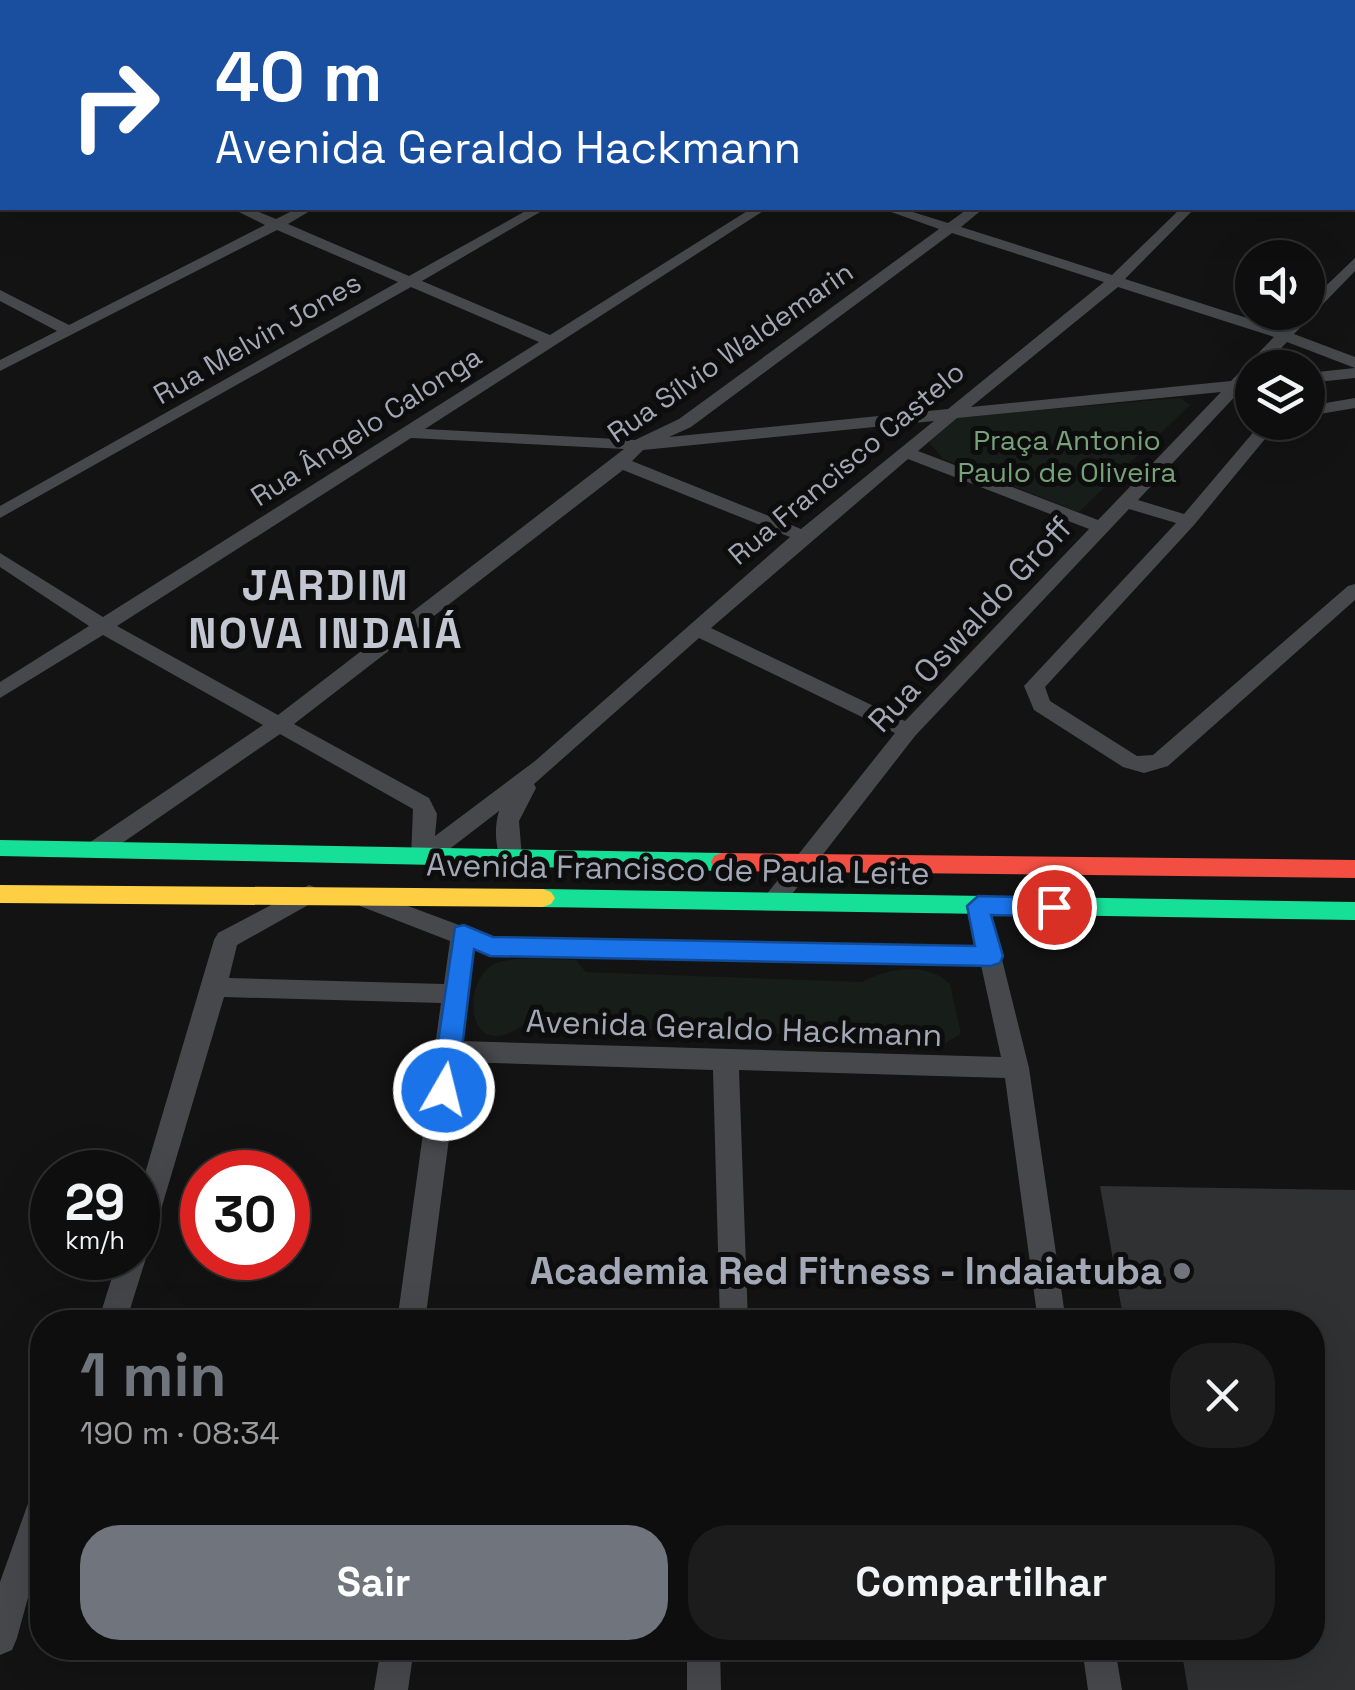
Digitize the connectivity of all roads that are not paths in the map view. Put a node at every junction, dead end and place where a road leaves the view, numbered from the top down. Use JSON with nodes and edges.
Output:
{"nodes":[{"id":1,"x":243,"y":210,"type":"edge"},
{"id":2,"x":304,"y":210,"type":"edge"},
{"id":3,"x":536,"y":210,"type":"edge"},
{"id":4,"x":759,"y":210,"type":"edge"},
{"id":5,"x":894,"y":210,"type":"edge"},
{"id":6,"x":974,"y":210,"type":"edge"},
{"id":7,"x":1186,"y":210,"type":"edge"},
{"id":8,"x":276,"y":224,"type":"junction"},
{"id":9,"x":950,"y":228,"type":"junction"},
{"id":10,"x":1355,"y":262,"type":"edge"},
{"id":11,"x":407,"y":282,"type":"junction"},
{"id":12,"x":1114,"y":282,"type":"junction"},
{"id":13,"x":1325,"y":293,"type":"edge"},
{"id":14,"x":0,"y":294,"type":"edge"},
{"id":15,"x":1289,"y":330,"type":"edge"},
{"id":16,"x":69,"y":331,"type":"junction"},
{"id":17,"x":1284,"y":335,"type":"junction"},
{"id":18,"x":548,"y":340,"type":"junction"},
{"id":19,"x":1272,"y":350,"type":"edge"},
{"id":20,"x":1355,"y":363,"type":"edge"},
{"id":21,"x":0,"y":366,"type":"edge"},
{"id":22,"x":1355,"y":372,"type":"edge"},
{"id":23,"x":1325,"y":376,"type":"edge"},
{"id":24,"x":998,"y":378,"type":"junction"},
{"id":25,"x":1235,"y":386,"type":"edge"},
{"id":26,"x":1235,"y":393,"type":"edge"},
{"id":27,"x":722,"y":396,"type":"junction"},
{"id":28,"x":1355,"y":403,"type":"edge"},
{"id":29,"x":1032,"y":404,"type":"junction"},
{"id":30,"x":1325,"y":407,"type":"edge"},
{"id":31,"x":952,"y":414,"type":"junction"},
{"id":32,"x":410,"y":433,"type":"junction"},
{"id":33,"x":744,"y":434,"type":"junction"},
{"id":34,"x":1256,"y":440,"type":"edge"},
{"id":35,"x":638,"y":444,"type":"junction"},
{"id":36,"x":903,"y":451,"type":"junction"},
{"id":37,"x":621,"y":463,"type":"junction"},
{"id":38,"x":1125,"y":502,"type":"junction"},
{"id":39,"x":0,"y":513,"type":"edge"},
{"id":40,"x":1188,"y":521,"type":"junction"},
{"id":41,"x":1101,"y":527,"type":"junction"},
{"id":42,"x":802,"y":536,"type":"junction"},
{"id":43,"x":0,"y":559,"type":"edge"},
{"id":44,"x":1355,"y":590,"type":"edge"},
{"id":45,"x":104,"y":626,"type":"junction"},
{"id":46,"x":696,"y":629,"type":"junction"},
{"id":47,"x":0,"y":690,"type":"edge"},
{"id":48,"x":278,"y":725,"type":"junction"},
{"id":49,"x":908,"y":731,"type":"junction"},
{"id":50,"x":543,"y":766,"type":"junction"},
{"id":51,"x":0,"y":848,"type":"edge"},
{"id":52,"x":94,"y":851,"type":"junction"},
{"id":53,"x":422,"y":858,"type":"junction"},
{"id":54,"x":511,"y":858,"type":"junction"},
{"id":55,"x":807,"y":862,"type":"junction"},
{"id":56,"x":1355,"y":868,"type":"edge"},
{"id":57,"x":0,"y":894,"type":"edge"},
{"id":58,"x":308,"y":894,"type":"junction"},
{"id":59,"x":360,"y":896,"type":"junction"},
{"id":60,"x":774,"y":901,"type":"junction"},
{"id":61,"x":978,"y":906,"type":"junction"},
{"id":62,"x":1355,"y":911,"type":"edge"},
{"id":63,"x":464,"y":934,"type":"junction"},
{"id":64,"x":991,"y":956,"type":"junction"},
{"id":65,"x":215,"y":987,"type":"junction"},
{"id":66,"x":457,"y":994,"type":"junction"},
{"id":67,"x":450,"y":1051,"type":"junction"},
{"id":68,"x":726,"y":1062,"type":"junction"},
{"id":69,"x":1016,"y":1068,"type":"junction"},
{"id":70,"x":160,"y":1168,"type":"edge"},
{"id":71,"x":125,"y":1280,"type":"edge"},
{"id":72,"x":116,"y":1310,"type":"edge"},
{"id":73,"x":413,"y":1310,"type":"edge"},
{"id":74,"x":734,"y":1310,"type":"edge"},
{"id":75,"x":1050,"y":1310,"type":"edge"},
{"id":76,"x":30,"y":1534,"type":"edge"},
{"id":77,"x":0,"y":1638,"type":"edge"},
{"id":78,"x":396,"y":1660,"type":"edge"},
{"id":79,"x":704,"y":1660,"type":"edge"},
{"id":80,"x":1101,"y":1660,"type":"edge"},
{"id":81,"x":391,"y":1690,"type":"edge"},
{"id":82,"x":704,"y":1690,"type":"edge"},
{"id":83,"x":1105,"y":1690,"type":"edge"}],
"edges":[{"from":1,"to":8,"type":"street"},
{"from":2,"to":8,"type":"street"},
{"from":3,"to":11,"type":"street","name":"Rua Melvin Jones"},
{"from":4,"to":18,"type":"street","name":"Rua Ângelo Calonga"},
{"from":5,"to":9,"type":"street"},
{"from":6,"to":9,"type":"street","name":"Rua Sílvio Waldemarin"},
{"from":7,"to":12,"type":"street","name":"Rua Francisco Castelo"},
{"from":8,"to":11,"type":"street"},
{"from":8,"to":16,"type":"street"},
{"from":9,"to":12,"type":"street"},
{"from":9,"to":27,"type":"street","name":"Rua Sílvio Waldemarin"},
{"from":10,"to":13,"type":"street","name":"Rua Oswaldo Groff"},
{"from":11,"to":18,"type":"street"},
{"from":11,"to":39,"type":"street","name":"Rua Melvin Jones"},
{"from":12,"to":17,"type":"street"},
{"from":12,"to":24,"type":"street","name":"Rua Francisco Castelo"},
{"from":14,"to":16,"type":"street"},
{"from":15,"to":17,"type":"street","name":"Rua Oswaldo Groff"},
{"from":16,"to":21,"type":"street"},
{"from":17,"to":19,"type":"street","name":"Rua Oswaldo Groff"},
{"from":17,"to":20,"type":"street"},
{"from":18,"to":32,"type":"street","name":"Rua Ângelo Calonga"},
{"from":22,"to":23,"type":"street"},
{"from":24,"to":29,"type":"street"},
{"from":24,"to":31,"type":"street","name":"Rua Francisco Castelo"},
{"from":25,"to":29,"type":"street"},
{"from":26,"to":38,"type":"street","name":"Rua Oswaldo Groff"},
{"from":27,"to":33,"type":"street"},
{"from":27,"to":35,"type":"street","name":"Rua Sílvio Waldemarin"},
{"from":28,"to":30,"type":"street"},
{"from":29,"to":31,"type":"street"},
{"from":31,"to":33,"type":"street"},
{"from":31,"to":36,"type":"street","name":"Rua Francisco Castelo"},
{"from":32,"to":35,"type":"street"},
{"from":32,"to":45,"type":"street","name":"Rua Ângelo Calonga"},
{"from":33,"to":35,"type":"street"},
{"from":34,"to":40,"type":"street"},
{"from":35,"to":37,"type":"street","name":"Rua Sílvio Waldemarin"},
{"from":36,"to":41,"type":"street"},
{"from":36,"to":42,"type":"street","name":"Rua Francisco Castelo"},
{"from":37,"to":42,"type":"street"},
{"from":37,"to":48,"type":"street","name":"Rua Sílvio Waldemarin"},
{"from":38,"to":40,"type":"street"},
{"from":38,"to":41,"type":"street","name":"Rua Oswaldo Groff"},
{"from":40,"to":44,"type":"street"},
{"from":41,"to":49,"type":"street","name":"Rua Oswaldo Groff"},
{"from":42,"to":46,"type":"street","name":"Rua Francisco Castelo"},
{"from":43,"to":45,"type":"street"},
{"from":45,"to":47,"type":"street","name":"Rua Ângelo Calonga"},
{"from":45,"to":48,"type":"street"},
{"from":46,"to":49,"type":"street"},
{"from":46,"to":50,"type":"street","name":"Rua Francisco Castelo"},
{"from":48,"to":52,"type":"street","name":"Rua Sílvio Waldemarin"},
{"from":48,"to":53,"type":"street"},
{"from":49,"to":55,"type":"street","name":"Rua Oswaldo Groff"},
{"from":50,"to":53,"type":"street","name":"Rua Francisco Castelo"},
{"from":50,"to":54,"type":"street","name":"Rua Francisco Castelo"},
{"from":51,"to":52,"type":"main road","name":"Avenida Francisco de Paula Leite"},
{"from":52,"to":53,"type":"main road","name":"Avenida Francisco de Paula Leite"},
{"from":53,"to":54,"type":"main road","name":"Avenida Francisco de Paula Leite"},
{"from":54,"to":55,"type":"main road","name":"Avenida Francisco de Paula Leite"},
{"from":55,"to":56,"type":"main road","name":"Avenida Francisco de Paula Leite"},
{"from":55,"to":60,"type":"street","name":"Rua Oswaldo Groff"},
{"from":57,"to":58,"type":"main road","name":"Avenida Francisco de Paula Leite"},
{"from":58,"to":59,"type":"main road","name":"Avenida Francisco de Paula Leite"},
{"from":58,"to":65,"type":"street"},
{"from":59,"to":60,"type":"main road","name":"Avenida Francisco de Paula Leite"},
{"from":59,"to":63,"type":"street"},
{"from":60,"to":61,"type":"main road","name":"Avenida Francisco de Paula Leite"},
{"from":61,"to":62,"type":"main road","name":"Avenida Francisco de Paula Leite"},
{"from":61,"to":64,"type":"street"},
{"from":63,"to":64,"type":"street"},
{"from":63,"to":66,"type":"street"},
{"from":64,"to":69,"type":"street"},
{"from":65,"to":66,"type":"street"},
{"from":65,"to":70,"type":"street"},
{"from":66,"to":67,"type":"street"},
{"from":67,"to":68,"type":"street","name":"Avenida Geraldo Hackmann"},
{"from":67,"to":73,"type":"street"},
{"from":68,"to":69,"type":"street","name":"Avenida Geraldo Hackmann"},
{"from":68,"to":74,"type":"street"},
{"from":69,"to":75,"type":"street"},
{"from":71,"to":72,"type":"street"},
{"from":76,"to":77,"type":"street"},
{"from":78,"to":81,"type":"street"},
{"from":79,"to":82,"type":"street"},
{"from":80,"to":83,"type":"street"}]}
